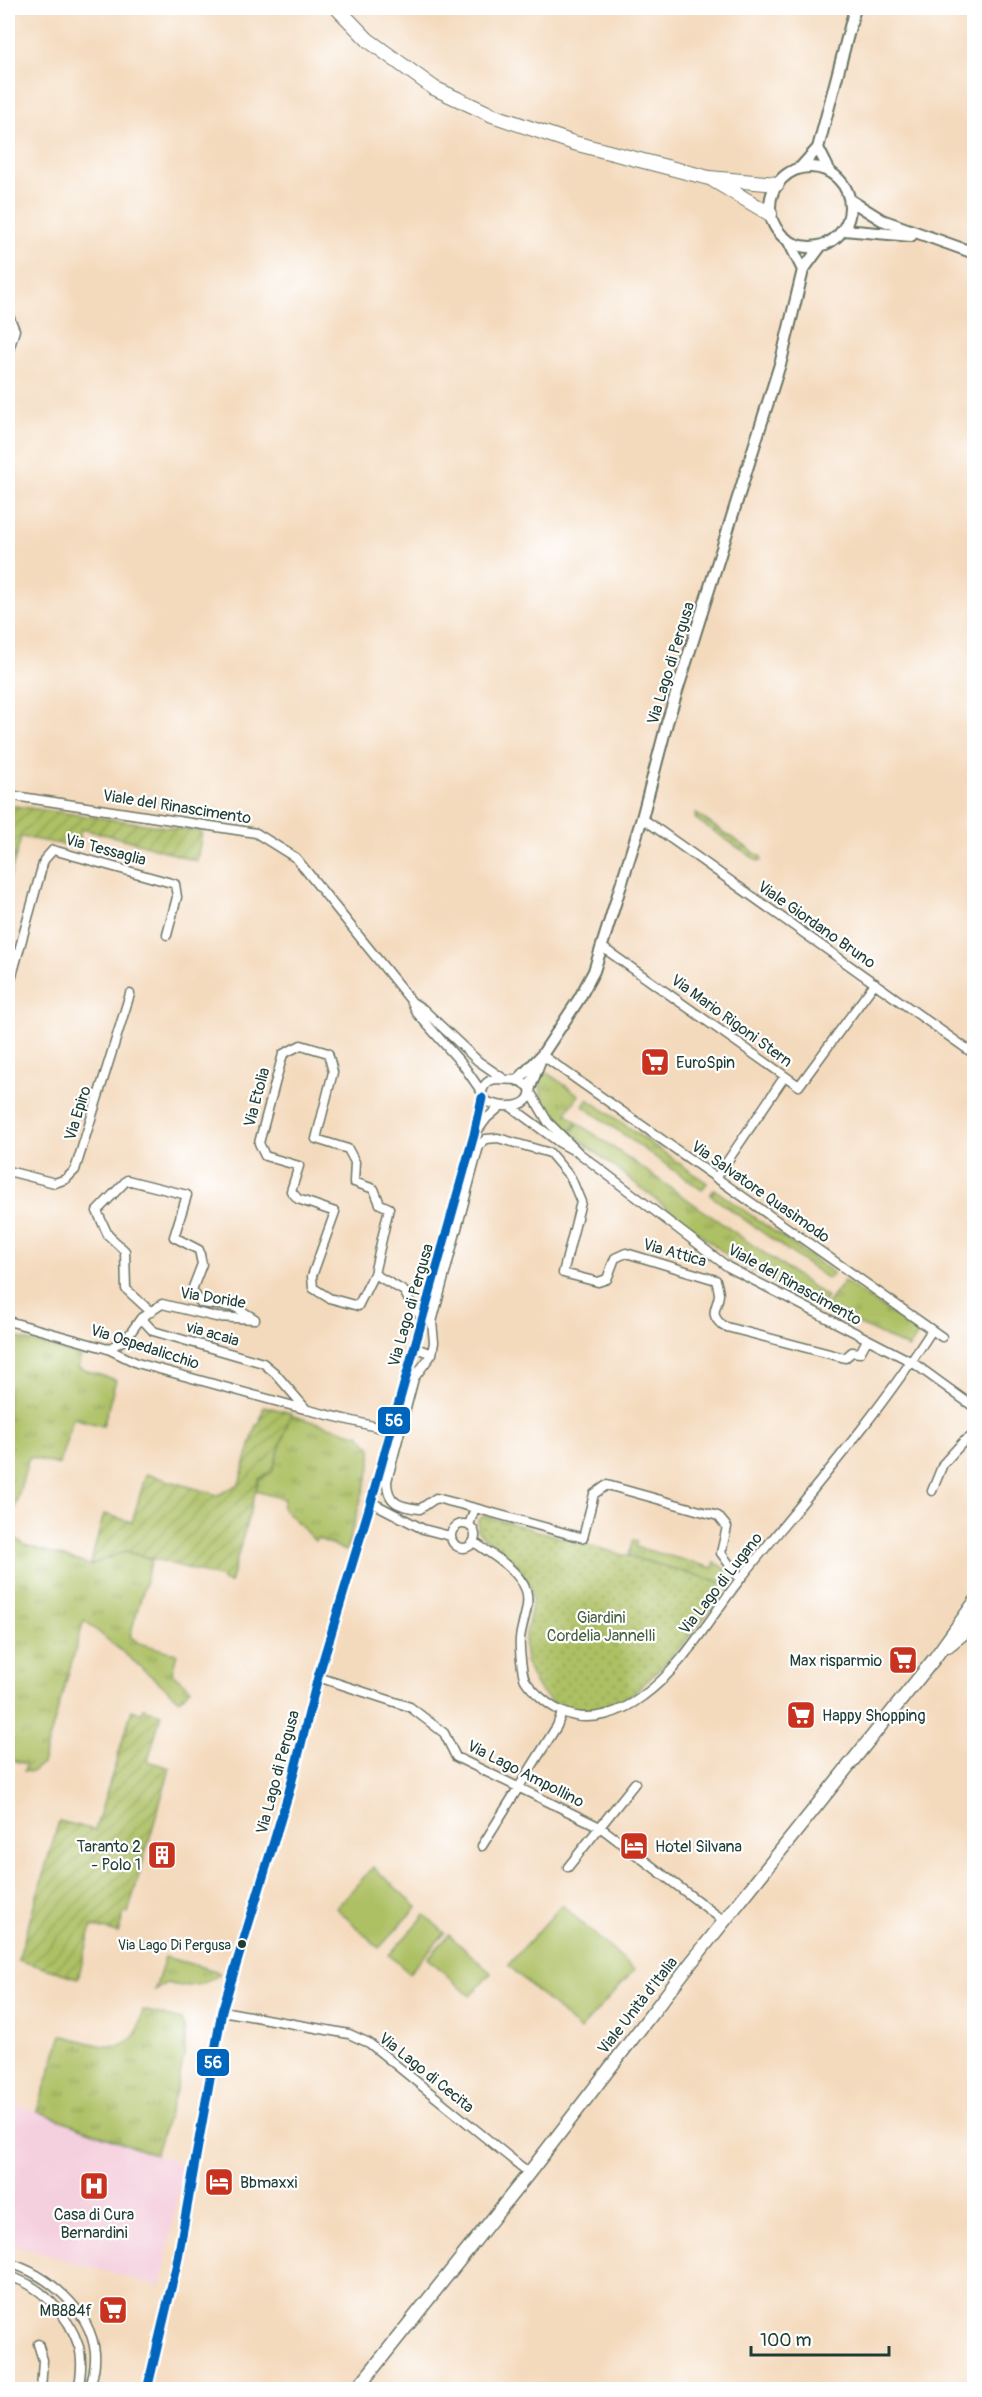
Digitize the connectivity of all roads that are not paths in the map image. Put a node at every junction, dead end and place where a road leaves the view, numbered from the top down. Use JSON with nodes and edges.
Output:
{"nodes":[{"id":1,"x":338,"y":8,"type":"edge"},
{"id":2,"x":855,"y":8,"type":"edge"},
{"id":3,"x":818,"y":148,"type":"junction"},
{"id":4,"x":800,"y":168,"type":"junction"},
{"id":5,"x":830,"y":172,"type":"junction"},
{"id":6,"x":709,"y":178,"type":"junction"},
{"id":7,"x":777,"y":184,"type":"junction"},
{"id":8,"x":850,"y":200,"type":"junction"},
{"id":9,"x":770,"y":213,"type":"junction"},
{"id":10,"x":844,"y":230,"type":"junction"},
{"id":11,"x":929,"y":238,"type":"junction"},
{"id":12,"x":789,"y":242,"type":"junction"},
{"id":13,"x":820,"y":247,"type":"junction"},
{"id":14,"x":975,"y":253,"type":"edge"},
{"id":15,"x":803,"y":270,"type":"junction"},
{"id":16,"x":8,"y":314,"type":"edge"},
{"id":17,"x":8,"y":353,"type":"edge"},
{"id":18,"x":8,"y":795,"type":"edge"},
{"id":19,"x":642,"y":819,"type":"junction"},
{"id":20,"x":167,"y":935,"type":"dead end"},
{"id":21,"x":602,"y":947,"type":"junction"},
{"id":22,"x":875,"y":983,"type":"junction"},
{"id":23,"x":8,"y":990,"type":"edge"},
{"id":24,"x":130,"y":994,"type":"dead end"},
{"id":25,"x":412,"y":1002,"type":"junction"},
{"id":26,"x":975,"y":1054,"type":"edge"},
{"id":27,"x":542,"y":1055,"type":"junction"},
{"id":28,"x":784,"y":1076,"type":"junction"},
{"id":29,"x":504,"y":1079,"type":"junction"},
{"id":30,"x":518,"y":1080,"type":"junction"},
{"id":31,"x":531,"y":1090,"type":"junction"},
{"id":32,"x":482,"y":1094,"type":"junction"},
{"id":33,"x":505,"y":1106,"type":"junction"},
{"id":34,"x":474,"y":1135,"type":"junction"},
{"id":35,"x":579,"y":1153,"type":"junction"},
{"id":36,"x":8,"y":1171,"type":"edge"},
{"id":37,"x":716,"y":1178,"type":"junction"},
{"id":38,"x":374,"y":1274,"type":"junction"},
{"id":39,"x":151,"y":1312,"type":"junction"},
{"id":40,"x":422,"y":1317,"type":"junction"},
{"id":41,"x":141,"y":1318,"type":"junction"},
{"id":42,"x":8,"y":1321,"type":"edge"},
{"id":43,"x":932,"y":1330,"type":"junction"},
{"id":44,"x":942,"y":1337,"type":"dead end"},
{"id":45,"x":867,"y":1340,"type":"junction"},
{"id":46,"x":413,"y":1347,"type":"junction"},
{"id":47,"x":108,"y":1349,"type":"junction"},
{"id":48,"x":432,"y":1354,"type":"junction"},
{"id":49,"x":912,"y":1362,"type":"junction"},
{"id":50,"x":975,"y":1407,"type":"edge"},
{"id":51,"x":308,"y":1410,"type":"junction"},
{"id":52,"x":389,"y":1430,"type":"junction"},
{"id":53,"x":975,"y":1435,"type":"edge"},
{"id":54,"x":932,"y":1491,"type":"dead end"},
{"id":55,"x":370,"y":1502,"type":"junction"},
{"id":56,"x":475,"y":1508,"type":"junction"},
{"id":57,"x":469,"y":1525,"type":"junction"},
{"id":58,"x":450,"y":1536,"type":"junction"},
{"id":59,"x":474,"y":1542,"type":"junction"},
{"id":60,"x":740,"y":1579,"type":"junction"},
{"id":61,"x":975,"y":1603,"type":"edge"},
{"id":62,"x":975,"y":1625,"type":"edge"},
{"id":63,"x":937,"y":1654,"type":"junction"},
{"id":64,"x":318,"y":1677,"type":"junction"},
{"id":65,"x":562,"y":1712,"type":"junction"},
{"id":66,"x":635,"y":1783,"type":"dead end"},
{"id":67,"x":519,"y":1787,"type":"junction"},
{"id":68,"x":600,"y":1827,"type":"junction"},
{"id":69,"x":482,"y":1846,"type":"dead end"},
{"id":70,"x":568,"y":1867,"type":"dead end"},
{"id":71,"x":724,"y":1921,"type":"junction"},
{"id":72,"x":222,"y":2011,"type":"junction"},
{"id":73,"x":529,"y":2173,"type":"junction"},
{"id":74,"x":8,"y":2263,"type":"edge"},
{"id":75,"x":8,"y":2276,"type":"edge"},
{"id":76,"x":83,"y":2320,"type":"junction"},
{"id":77,"x":70,"y":2328,"type":"junction"},
{"id":78,"x":38,"y":2344,"type":"dead end"},
{"id":79,"x":41,"y":2390,"type":"edge"},
{"id":80,"x":78,"y":2390,"type":"edge"},
{"id":81,"x":89,"y":2390,"type":"edge"},
{"id":82,"x":147,"y":2390,"type":"edge"},
{"id":83,"x":358,"y":2390,"type":"edge"}],
"edges":[{"from":1,"to":6,"type":"highway"},
{"from":2,"to":3,"type":"street"},
{"from":3,"to":4,"type":"street"},
{"from":3,"to":5,"type":"street"},
{"from":4,"to":5,"type":"street"},
{"from":4,"to":7,"type":"street"},
{"from":5,"to":8,"type":"street"},
{"from":6,"to":7,"type":"highway"},
{"from":6,"to":9,"type":"highway"},
{"from":7,"to":9,"type":"street"},
{"from":8,"to":10,"type":"street"},
{"from":8,"to":11,"type":"street"},
{"from":9,"to":12,"type":"street"},
{"from":10,"to":11,"type":"street"},
{"from":10,"to":13,"type":"street"},
{"from":11,"to":14,"type":"street"},
{"from":12,"to":13,"type":"street"},
{"from":12,"to":15,"type":"street"},
{"from":13,"to":15,"type":"street","name":"Via Lago di Pergusa"},
{"from":15,"to":19,"type":"street","name":"Via Lago di Pergusa"},
{"from":16,"to":17,"type":"street"},
{"from":18,"to":25,"type":"street","name":"Viale del Rinascimento"},
{"from":19,"to":21,"type":"street","name":"Via Lago di Pergusa"},
{"from":19,"to":22,"type":"street","name":"Viale Giordano Bruno"},
{"from":20,"to":23,"type":"street","name":"Via Tessaglia"},
{"from":21,"to":27,"type":"street","name":"Via Lago di Pergusa"},
{"from":21,"to":28,"type":"street","name":"Via Mario Rigoni Stern"},
{"from":22,"to":26,"type":"street","name":"Viale Giordano Bruno"},
{"from":22,"to":28,"type":"street","name":"Via Mario Rigoni Stern"},
{"from":24,"to":36,"type":"street","name":"Via Epiro"},
{"from":25,"to":29,"type":"street","name":"Viale del Rinascimento"},
{"from":25,"to":32,"type":"street","name":"Viale del Rinascimento"},
{"from":27,"to":30,"type":"street","name":"Via Lago di Pergusa"},
{"from":27,"to":31,"type":"street","name":"Via Lago di Pergusa"},
{"from":27,"to":37,"type":"street","name":"Via Salvatore Quasìmodo"},
{"from":28,"to":37,"type":"street"},
{"from":29,"to":30,"type":"street"},
{"from":29,"to":32,"type":"street"},
{"from":30,"to":31,"type":"street"},
{"from":31,"to":33,"type":"street"},
{"from":31,"to":35,"type":"street"},
{"from":32,"to":33,"type":"street"},
{"from":32,"to":34,"type":"street","name":"Via Lago di Pergusa"},
{"from":33,"to":34,"type":"street"},
{"from":33,"to":35,"type":"street"},
{"from":34,"to":40,"type":"street","name":"Via Lago di Pergusa"},
{"from":35,"to":45,"type":"street","name":"Viale del Rinascimento"},
{"from":37,"to":43,"type":"street","name":"Via Salvatore Quasìmodo"},
{"from":38,"to":38,"type":"street","name":"Via Etolia"},
{"from":38,"to":40,"type":"street"},
{"from":39,"to":39,"type":"street","name":"Via Doride"},
{"from":39,"to":41,"type":"street","name":"Via Doride"},
{"from":40,"to":46,"type":"street","name":"Via Lago di Pergusa"},
{"from":41,"to":47,"type":"street"},
{"from":41,"to":51,"type":"street","name":"via acaia"},
{"from":42,"to":47,"type":"street","name":"Via Ospedalicchio"},
{"from":43,"to":44,"type":"street","name":"Via Salvatore Quasìmodo"},
{"from":43,"to":49,"type":"street"},
{"from":45,"to":48,"type":"street","name":"Via Attica"},
{"from":45,"to":49,"type":"street","name":"Viale del Rinascimento"},
{"from":46,"to":48,"type":"street"},
{"from":46,"to":52,"type":"street","name":"Via Lago di Pergusa"},
{"from":47,"to":51,"type":"street","name":"Via Ospedalicchio"},
{"from":48,"to":56,"type":"street"},
{"from":49,"to":50,"type":"street","name":"Viale del Rinascimento"},
{"from":49,"to":60,"type":"street","name":"Via Lago di Lugano"},
{"from":51,"to":52,"type":"street","name":"Via Ospedalicchio"},
{"from":52,"to":55,"type":"street","name":"Via Lago di Pergusa"},
{"from":53,"to":54,"type":"street"},
{"from":55,"to":58,"type":"street"},
{"from":55,"to":64,"type":"street","name":"Via Lago di Pergusa"},
{"from":56,"to":57,"type":"street"},
{"from":56,"to":60,"type":"street"},
{"from":57,"to":58,"type":"street"},
{"from":57,"to":59,"type":"street"},
{"from":58,"to":59,"type":"street"},
{"from":59,"to":65,"type":"street"},
{"from":60,"to":65,"type":"street","name":"Via Lago di Lugano"},
{"from":61,"to":63,"type":"main road","name":"Viale Unità d'Italia"},
{"from":62,"to":63,"type":"main road","name":"Viale Unità d'Italia"},
{"from":63,"to":71,"type":"main road","name":"Viale Unità d'Italia"},
{"from":64,"to":67,"type":"street","name":"Via Lago Ampollino"},
{"from":64,"to":72,"type":"street","name":"Via Lago di Pergusa"},
{"from":65,"to":67,"type":"street"},
{"from":66,"to":68,"type":"street"},
{"from":67,"to":68,"type":"street","name":"Via Lago Ampollino"},
{"from":67,"to":69,"type":"street"},
{"from":68,"to":70,"type":"street"},
{"from":68,"to":71,"type":"street","name":"Via Lago Ampollino"},
{"from":71,"to":73,"type":"main road","name":"Viale Unità d'Italia"},
{"from":72,"to":73,"type":"street","name":"Via Lago di Cecita"},
{"from":72,"to":82,"type":"street","name":"Via Lago di Pergusa"},
{"from":73,"to":83,"type":"main road","name":"Viale Unità d'Italia"},
{"from":74,"to":76,"type":"street"},
{"from":75,"to":77,"type":"street"},
{"from":76,"to":77,"type":"street"},
{"from":76,"to":81,"type":"street"},
{"from":77,"to":80,"type":"street"},
{"from":78,"to":79,"type":"street"}]}
